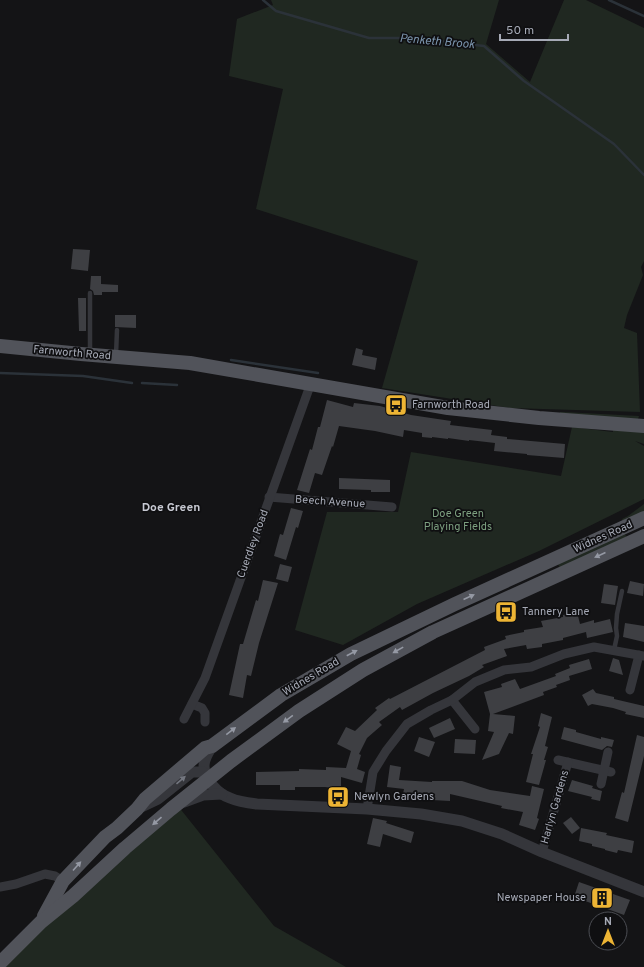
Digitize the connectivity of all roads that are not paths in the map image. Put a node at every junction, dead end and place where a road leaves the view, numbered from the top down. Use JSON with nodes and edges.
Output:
{"nodes":[{"id":1,"x":90,"y":293,"type":"dead end"},
{"id":2,"x":118,"y":330,"type":"dead end"},
{"id":3,"x":0,"y":346,"type":"edge"},
{"id":4,"x":90,"y":355,"type":"junction"},
{"id":5,"x":116,"y":357,"type":"junction"},
{"id":6,"x":311,"y":383,"type":"junction"},
{"id":7,"x":644,"y":426,"type":"edge"},
{"id":8,"x":269,"y":497,"type":"junction"},
{"id":9,"x":392,"y":507,"type":"dead end"},
{"id":10,"x":644,"y":518,"type":"edge"},
{"id":11,"x":644,"y":536,"type":"edge"},
{"id":12,"x":622,"y":591,"type":"dead end"},
{"id":13,"x":614,"y":650,"type":"junction"},
{"id":14,"x":641,"y":655,"type":"edge"},
{"id":15,"x":630,"y":690,"type":"dead end"},
{"id":16,"x":452,"y":700,"type":"junction"},
{"id":17,"x":192,"y":704,"type":"junction"},
{"id":18,"x":184,"y":719,"type":"dead end"},
{"id":19,"x":205,"y":722,"type":"dead end"},
{"id":20,"x":475,"y":729,"type":"dead end"},
{"id":21,"x":212,"y":746,"type":"junction"},
{"id":22,"x":608,"y":752,"type":"dead end"},
{"id":23,"x":558,"y":760,"type":"dead end"},
{"id":24,"x":568,"y":762,"type":"junction"},
{"id":25,"x":607,"y":771,"type":"junction"},
{"id":26,"x":208,"y":778,"type":"junction"},
{"id":27,"x":601,"y":784,"type":"dead end"},
{"id":28,"x":222,"y":794,"type":"junction"},
{"id":29,"x":137,"y":809,"type":"junction"},
{"id":30,"x":171,"y":809,"type":"junction"},
{"id":31,"x":367,"y":809,"type":"junction"},
{"id":32,"x":542,"y":852,"type":"junction"},
{"id":33,"x":63,"y":881,"type":"junction"},
{"id":34,"x":0,"y":887,"type":"edge"},
{"id":35,"x":644,"y":892,"type":"edge"},
{"id":36,"x":41,"y":922,"type":"junction"},
{"id":37,"x":0,"y":963,"type":"edge"}],
"edges":[{"from":1,"to":4,"type":"lane"},
{"from":2,"to":5,"type":"lane"},
{"from":3,"to":4,"type":"main road","name":"Farnworth Road"},
{"from":4,"to":5,"type":"main road","name":"Farnworth Road"},
{"from":5,"to":6,"type":"main road","name":"Farnworth Road"},
{"from":6,"to":7,"type":"main road","name":"Farnworth Road"},
{"from":6,"to":8,"type":"street","name":"Cuerdley Road"},
{"from":8,"to":9,"type":"street","name":"Beech Avenue"},
{"from":8,"to":17,"type":"street","name":"Cuerdley Road"},
{"from":21,"to":10,"type":"main road","name":"Widnes Road","one_way":true},
{"from":11,"to":26,"type":"main road","name":"Widnes Road","one_way":true},
{"from":12,"to":13,"type":"lane"},
{"from":13,"to":14,"type":"street"},
{"from":13,"to":16,"type":"street"},
{"from":14,"to":15,"type":"street"},
{"from":16,"to":20,"type":"street"},
{"from":16,"to":31,"type":"street"},
{"from":17,"to":18,"type":"street","name":"Cuerdley Road"},
{"from":17,"to":19,"type":"street"},
{"from":21,"to":26,"type":"street"},
{"from":21,"to":29,"type":"main road","name":"Widnes Road"},
{"from":22,"to":25,"type":"street"},
{"from":23,"to":24,"type":"street","name":"Harlyn Gardens"},
{"from":24,"to":25,"type":"street","name":"Harlyn Gardens"},
{"from":24,"to":32,"type":"street","name":"Harlyn Gardens"},
{"from":25,"to":27,"type":"street"},
{"from":26,"to":28,"type":"street"},
{"from":29,"to":26,"type":"street","one_way":true},
{"from":26,"to":30,"type":"main road","name":"Widnes Road"},
{"from":28,"to":30,"type":"street"},
{"from":28,"to":31,"type":"street"},
{"from":33,"to":29,"type":"main road","name":"Widnes Road","one_way":true},
{"from":30,"to":36,"type":"main road","name":"Widnes Road","one_way":true},
{"from":31,"to":32,"type":"street"},
{"from":32,"to":35,"type":"street"},
{"from":33,"to":34,"type":"street"},
{"from":33,"to":36,"type":"main road","name":"Widnes Road"},
{"from":36,"to":37,"type":"main road","name":"Widnes Road"}]}
